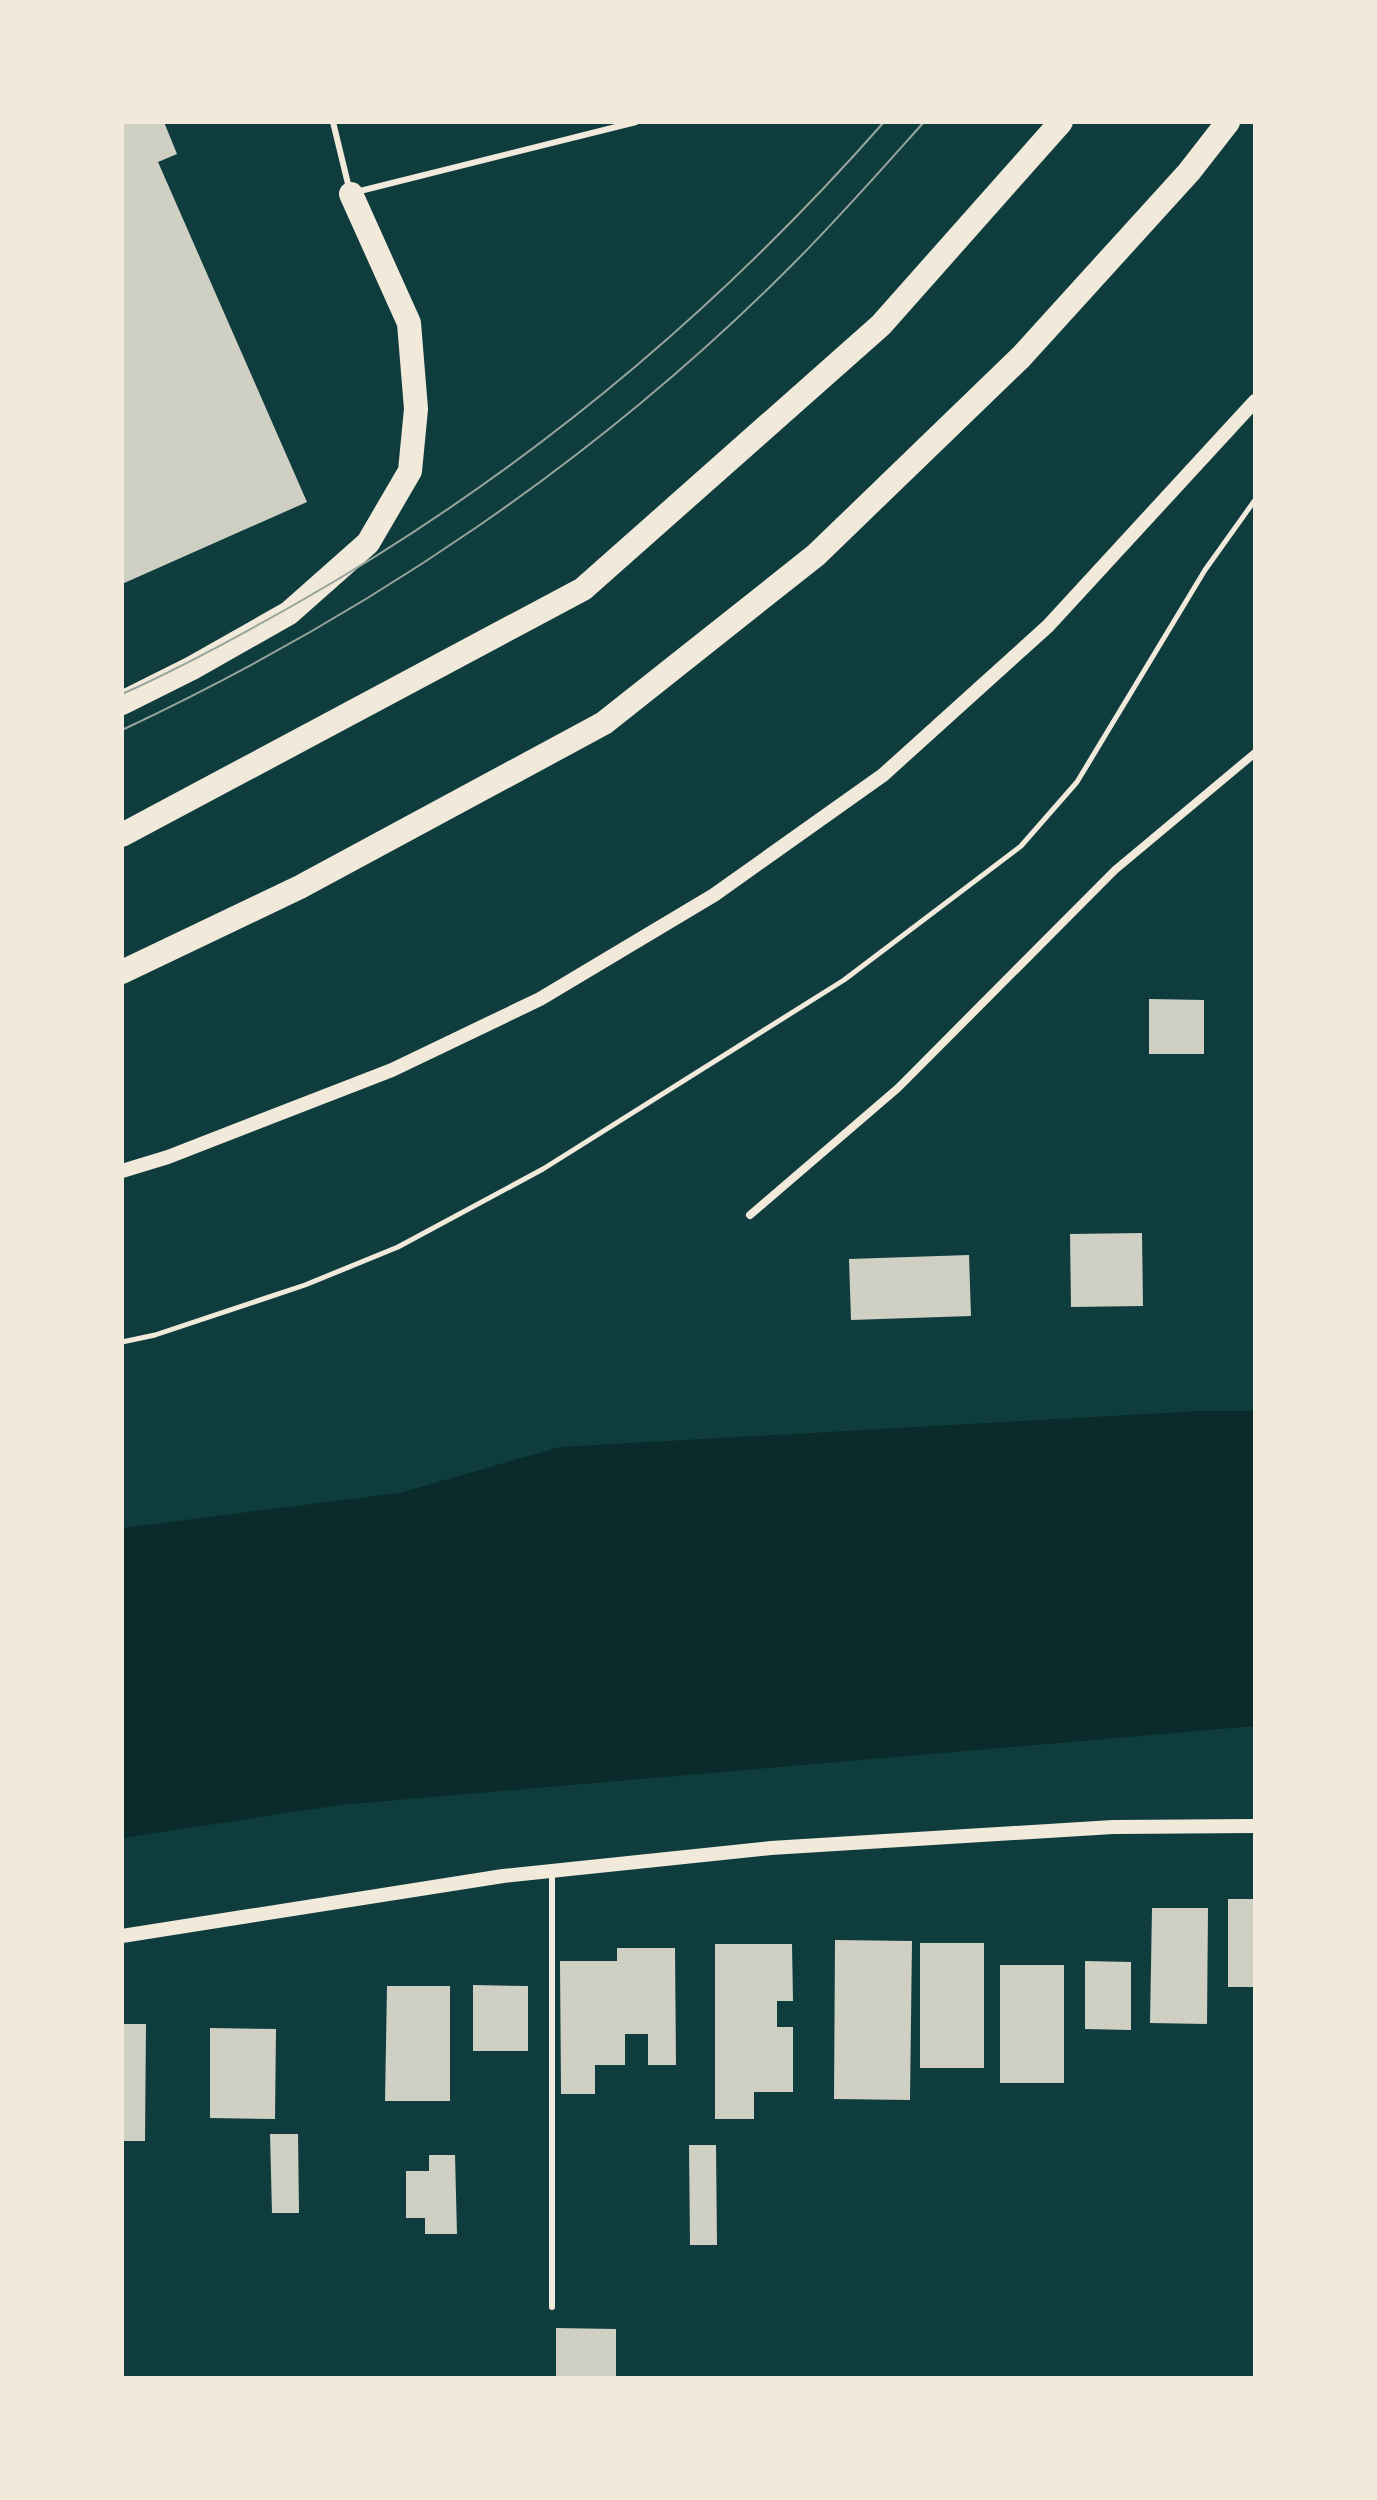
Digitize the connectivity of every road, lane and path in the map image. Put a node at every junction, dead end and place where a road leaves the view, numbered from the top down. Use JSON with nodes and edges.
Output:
{"nodes":[{"id":1,"x":333,"y":122,"type":"edge"},
{"id":2,"x":636,"y":122,"type":"edge"},
{"id":3,"x":1061,"y":122,"type":"edge"},
{"id":4,"x":1228,"y":122,"type":"edge"},
{"id":5,"x":351,"y":194,"type":"junction"},
{"id":6,"x":1255,"y":401,"type":"edge"},
{"id":7,"x":1255,"y":500,"type":"edge"},
{"id":8,"x":122,"y":703,"type":"edge"},
{"id":9,"x":1255,"y":753,"type":"edge"},
{"id":10,"x":122,"y":835,"type":"edge"},
{"id":11,"x":122,"y":972,"type":"edge"},
{"id":12,"x":122,"y":1171,"type":"edge"},
{"id":13,"x":750,"y":1215,"type":"dead end"},
{"id":14,"x":122,"y":1342,"type":"edge"},
{"id":15,"x":1255,"y":1826,"type":"edge"},
{"id":16,"x":552,"y":1870,"type":"junction"},
{"id":17,"x":122,"y":1936,"type":"edge"},
{"id":18,"x":552,"y":2307,"type":"dead end"}],
"edges":[{"from":1,"to":5,"type":"lane"},
{"from":2,"to":5,"type":"lane"},
{"from":3,"to":10,"type":"highway"},
{"from":4,"to":11,"type":"highway"},
{"from":5,"to":8,"type":"highway"},
{"from":6,"to":12,"type":"street"},
{"from":7,"to":14,"type":"path"},
{"from":9,"to":13,"type":"street"},
{"from":15,"to":16,"type":"street"},
{"from":16,"to":17,"type":"street"},
{"from":16,"to":18,"type":"lane"}]}
